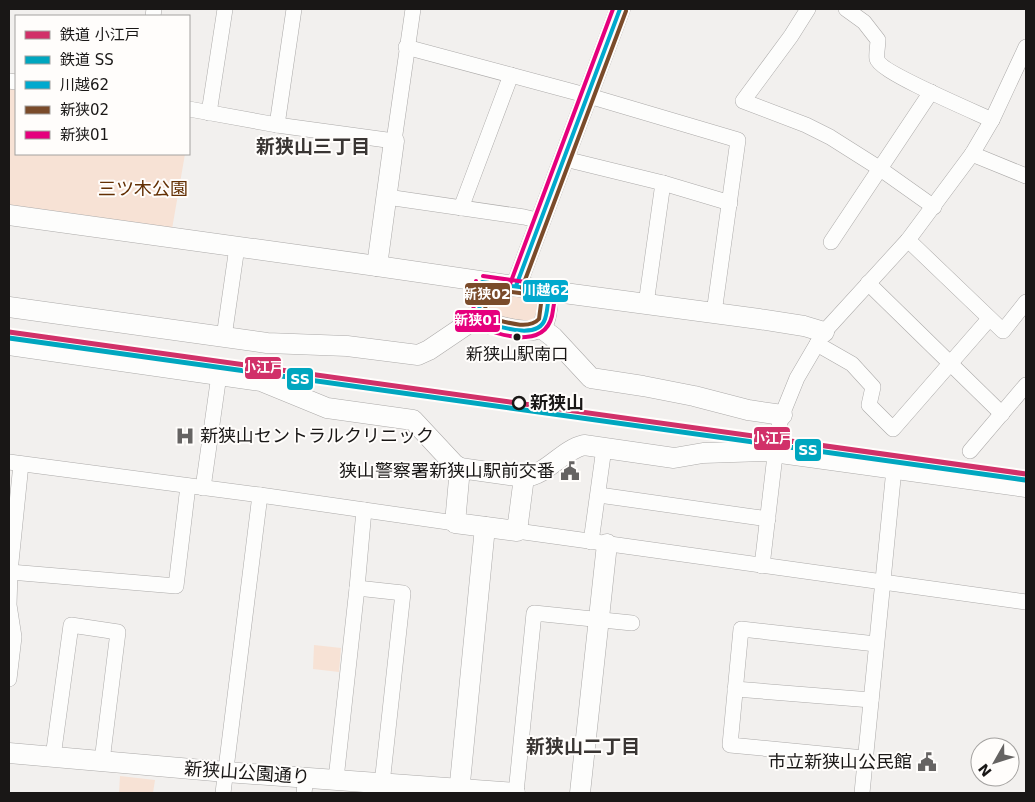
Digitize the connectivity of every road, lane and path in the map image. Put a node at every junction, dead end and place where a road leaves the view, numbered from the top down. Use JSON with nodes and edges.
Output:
{"nodes":[{"id":1,"x":225,"y":9,"type":"edge"},
{"id":2,"x":294,"y":9,"type":"edge"},
{"id":3,"x":413,"y":9,"type":"edge"},
{"id":4,"x":620,"y":9,"type":"edge"},
{"id":5,"x":808,"y":9,"type":"edge"},
{"id":6,"x":846,"y":9,"type":"edge"},
{"id":7,"x":406,"y":47,"type":"junction"},
{"id":8,"x":1026,"y":47,"type":"edge"},
{"id":9,"x":511,"y":75,"type":"junction"},
{"id":10,"x":1020,"y":79,"type":"edge"},
{"id":11,"x":931,"y":92,"type":"junction"},
{"id":12,"x":589,"y":96,"type":"junction"},
{"id":13,"x":190,"y":109,"type":"edge"},
{"id":14,"x":209,"y":113,"type":"junction"},
{"id":15,"x":992,"y":120,"type":"junction"},
{"id":16,"x":278,"y":125,"type":"junction"},
{"id":17,"x":394,"y":141,"type":"junction"},
{"id":18,"x":972,"y":154,"type":"junction"},
{"id":19,"x":565,"y":159,"type":"junction"},
{"id":20,"x":879,"y":168,"type":"junction"},
{"id":21,"x":1026,"y":176,"type":"edge"},
{"id":22,"x":663,"y":183,"type":"junction"},
{"id":23,"x":387,"y":197,"type":"junction"},
{"id":24,"x":730,"y":203,"type":"junction"},
{"id":25,"x":934,"y":207,"type":"junction"},
{"id":26,"x":461,"y":208,"type":"junction"},
{"id":27,"x":9,"y":215,"type":"edge"},
{"id":28,"x":541,"y":220,"type":"junction"},
{"id":29,"x":908,"y":240,"type":"junction"},
{"id":30,"x":831,"y":242,"type":"dead end"},
{"id":31,"x":237,"y":247,"type":"junction"},
{"id":32,"x":377,"y":266,"type":"junction"},
{"id":33,"x":482,"y":282,"type":"junction"},
{"id":34,"x":868,"y":282,"type":"junction"},
{"id":35,"x":516,"y":286,"type":"junction"},
{"id":36,"x":549,"y":291,"type":"junction"},
{"id":37,"x":1026,"y":302,"type":"edge"},
{"id":38,"x":646,"y":304,"type":"junction"},
{"id":39,"x":9,"y":308,"type":"edge"},
{"id":40,"x":714,"y":313,"type":"junction"},
{"id":41,"x":481,"y":318,"type":"junction"},
{"id":42,"x":989,"y":319,"type":"junction"},
{"id":43,"x":540,"y":327,"type":"junction"},
{"id":44,"x":224,"y":337,"type":"junction"},
{"id":45,"x":820,"y":338,"type":"junction"},
{"id":46,"x":9,"y":345,"type":"edge"},
{"id":47,"x":950,"y":364,"type":"junction"},
{"id":48,"x":219,"y":375,"type":"junction"},
{"id":49,"x":1026,"y":385,"type":"edge"},
{"id":50,"x":1002,"y":414,"type":"junction"},
{"id":51,"x":782,"y":415,"type":"junction"},
{"id":52,"x":604,"y":448,"type":"junction"},
{"id":53,"x":970,"y":451,"type":"dead end"},
{"id":54,"x":776,"y":452,"type":"junction"},
{"id":55,"x":15,"y":463,"type":"edge"},
{"id":56,"x":460,"y":468,"type":"junction"},
{"id":57,"x":894,"y":468,"type":"junction"},
{"id":58,"x":524,"y":477,"type":"junction"},
{"id":59,"x":195,"y":487,"type":"junction"},
{"id":60,"x":1026,"y":487,"type":"edge"},
{"id":61,"x":260,"y":495,"type":"junction"},
{"id":62,"x":599,"y":495,"type":"junction"},
{"id":63,"x":364,"y":510,"type":"junction"},
{"id":64,"x":768,"y":519,"type":"junction"},
{"id":65,"x":455,"y":524,"type":"junction"},
{"id":66,"x":486,"y":527,"type":"junction"},
{"id":67,"x":518,"y":531,"type":"junction"},
{"id":68,"x":599,"y":543,"type":"junction"},
{"id":69,"x":762,"y":566,"type":"junction"},
{"id":70,"x":10,"y":572,"type":"junction"},
{"id":71,"x":883,"y":582,"type":"junction"},
{"id":72,"x":357,"y":588,"type":"junction"},
{"id":73,"x":1026,"y":602,"type":"edge"},
{"id":74,"x":598,"y":620,"type":"junction"},
{"id":75,"x":632,"y":623,"type":"dead end"},
{"id":76,"x":11,"y":637,"type":"edge"},
{"id":77,"x":876,"y":644,"type":"junction"},
{"id":78,"x":9,"y":679,"type":"edge"},
{"id":79,"x":735,"y":688,"type":"junction"},
{"id":80,"x":870,"y":700,"type":"junction"},
{"id":81,"x":9,"y":753,"type":"edge"},
{"id":82,"x":53,"y":757,"type":"junction"},
{"id":83,"x":864,"y":758,"type":"junction"},
{"id":84,"x":102,"y":761,"type":"junction"},
{"id":85,"x":226,"y":772,"type":"junction"},
{"id":86,"x":336,"y":779,"type":"junction"},
{"id":87,"x":305,"y":785,"type":"edge"},
{"id":88,"x":382,"y":788,"type":"edge"},
{"id":89,"x":460,"y":791,"type":"edge"},
{"id":90,"x":223,"y":793,"type":"edge"},
{"id":91,"x":516,"y":793,"type":"edge"},
{"id":92,"x":580,"y":793,"type":"edge"},
{"id":93,"x":862,"y":793,"type":"edge"}],
"edges":[{"from":1,"to":14,"type":"street"},
{"from":2,"to":16,"type":"street"},
{"from":3,"to":7,"type":"street"},
{"from":4,"to":12,"type":"street"},
{"from":5,"to":20,"type":"street"},
{"from":6,"to":11,"type":"street"},
{"from":7,"to":9,"type":"street"},
{"from":7,"to":17,"type":"street"},
{"from":8,"to":10,"type":"street"},
{"from":9,"to":12,"type":"street"},
{"from":9,"to":26,"type":"street"},
{"from":10,"to":15,"type":"street"},
{"from":11,"to":15,"type":"street"},
{"from":11,"to":20,"type":"street"},
{"from":12,"to":19,"type":"street"},
{"from":12,"to":24,"type":"street"},
{"from":13,"to":14,"type":"street"},
{"from":14,"to":16,"type":"street"},
{"from":15,"to":18,"type":"street"},
{"from":16,"to":17,"type":"street"},
{"from":17,"to":23,"type":"street"},
{"from":18,"to":21,"type":"street"},
{"from":18,"to":25,"type":"street"},
{"from":19,"to":22,"type":"street"},
{"from":19,"to":28,"type":"street"},
{"from":20,"to":25,"type":"street"},
{"from":20,"to":30,"type":"street"},
{"from":22,"to":24,"type":"street"},
{"from":22,"to":38,"type":"street"},
{"from":23,"to":26,"type":"street"},
{"from":23,"to":32,"type":"street"},
{"from":24,"to":40,"type":"street"},
{"from":25,"to":29,"type":"street"},
{"from":26,"to":28,"type":"street"},
{"from":27,"to":31,"type":"street"},
{"from":28,"to":35,"type":"street"},
{"from":29,"to":34,"type":"street"},
{"from":29,"to":42,"type":"street"},
{"from":31,"to":32,"type":"street"},
{"from":31,"to":44,"type":"street"},
{"from":32,"to":33,"type":"street"},
{"from":33,"to":35,"type":"street"},
{"from":33,"to":41,"type":"street"},
{"from":34,"to":45,"type":"street"},
{"from":34,"to":47,"type":"street"},
{"from":35,"to":36,"type":"street"},
{"from":36,"to":38,"type":"street"},
{"from":36,"to":43,"type":"street"},
{"from":37,"to":42,"type":"street"},
{"from":38,"to":40,"type":"street"},
{"from":39,"to":44,"type":"street"},
{"from":40,"to":45,"type":"street"},
{"from":41,"to":43,"type":"street"},
{"from":41,"to":44,"type":"street"},
{"from":42,"to":47,"type":"street"},
{"from":43,"to":51,"type":"street"},
{"from":45,"to":47,"type":"street"},
{"from":45,"to":51,"type":"street"},
{"from":46,"to":48,"type":"street"},
{"from":47,"to":50,"type":"street"},
{"from":48,"to":56,"type":"street"},
{"from":48,"to":59,"type":"street"},
{"from":49,"to":50,"type":"street"},
{"from":50,"to":53,"type":"street"},
{"from":51,"to":54,"type":"street"},
{"from":52,"to":54,"type":"street"},
{"from":52,"to":58,"type":"street"},
{"from":52,"to":62,"type":"street"},
{"from":54,"to":57,"type":"street"},
{"from":54,"to":64,"type":"street"},
{"from":55,"to":59,"type":"street"},
{"from":55,"to":70,"type":"street"},
{"from":56,"to":58,"type":"street"},
{"from":56,"to":65,"type":"street"},
{"from":57,"to":60,"type":"street"},
{"from":57,"to":71,"type":"street"},
{"from":58,"to":67,"type":"street"},
{"from":59,"to":61,"type":"street"},
{"from":59,"to":70,"type":"street"},
{"from":61,"to":63,"type":"street"},
{"from":61,"to":85,"type":"street"},
{"from":62,"to":64,"type":"street"},
{"from":62,"to":68,"type":"street"},
{"from":63,"to":65,"type":"street"},
{"from":63,"to":72,"type":"street"},
{"from":64,"to":69,"type":"street"},
{"from":65,"to":66,"type":"street"},
{"from":66,"to":67,"type":"street"},
{"from":66,"to":89,"type":"street"},
{"from":67,"to":68,"type":"street"},
{"from":68,"to":69,"type":"street"},
{"from":68,"to":74,"type":"street"},
{"from":69,"to":71,"type":"street"},
{"from":70,"to":76,"type":"street"},
{"from":71,"to":73,"type":"street"},
{"from":71,"to":77,"type":"street"},
{"from":72,"to":86,"type":"street"},
{"from":72,"to":88,"type":"street"},
{"from":74,"to":75,"type":"street"},
{"from":74,"to":91,"type":"street"},
{"from":74,"to":92,"type":"street"},
{"from":76,"to":78,"type":"street"},
{"from":77,"to":79,"type":"street"},
{"from":77,"to":80,"type":"street"},
{"from":79,"to":80,"type":"street"},
{"from":79,"to":83,"type":"street"},
{"from":80,"to":83,"type":"street"},
{"from":81,"to":82,"type":"street","name":"新狭山公園通り"},
{"from":82,"to":84,"type":"street","name":"新狭山公園通り"},
{"from":82,"to":84,"type":"street"},
{"from":83,"to":93,"type":"street"},
{"from":84,"to":85,"type":"street","name":"新狭山公園通り"},
{"from":85,"to":87,"type":"street","name":"新狭山公園通り"},
{"from":85,"to":90,"type":"street"},
{"from":86,"to":87,"type":"street","name":"新狭山公園通り"},
{"from":86,"to":88,"type":"street","name":"新狭山公園通り"},
{"from":88,"to":89,"type":"street","name":"新狭山公園通り"},
{"from":89,"to":91,"type":"street","name":"新狭山公園通り"}]}
